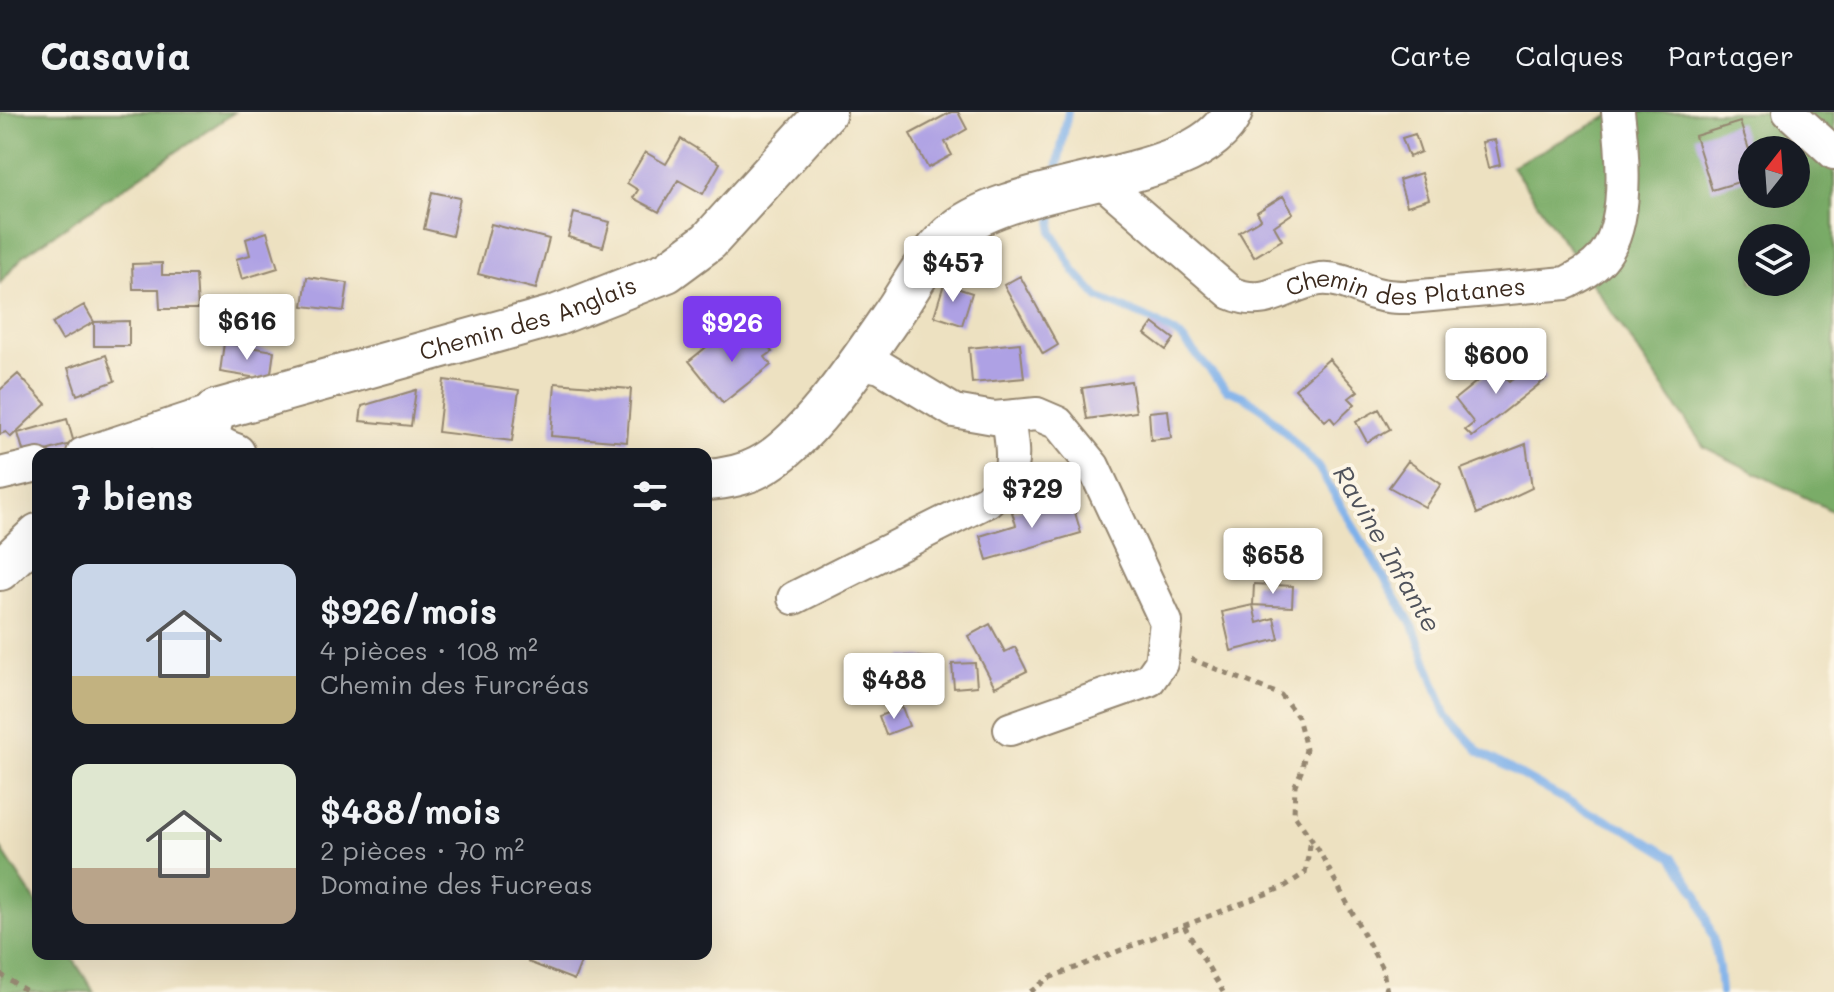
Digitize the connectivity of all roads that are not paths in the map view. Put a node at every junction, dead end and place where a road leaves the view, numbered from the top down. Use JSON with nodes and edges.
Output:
{"nodes":[{"id":1,"x":826,"y":112,"type":"edge"},
{"id":2,"x":1232,"y":112,"type":"edge"},
{"id":3,"x":1618,"y":112,"type":"edge"},
{"id":4,"x":1789,"y":112,"type":"edge"},
{"id":5,"x":1834,"y":153,"type":"edge"},
{"id":6,"x":1063,"y":189,"type":"junction"},
{"id":7,"x":857,"y":362,"type":"junction"},
{"id":8,"x":216,"y":410,"type":"junction"},
{"id":9,"x":1008,"y":417,"type":"junction"},
{"id":10,"x":101,"y":448,"type":"edge"},
{"id":11,"x":177,"y":448,"type":"edge"},
{"id":12,"x":219,"y":448,"type":"edge"},
{"id":13,"x":32,"y":466,"type":"edge"},
{"id":14,"x":0,"y":474,"type":"edge"},
{"id":15,"x":712,"y":480,"type":"edge"},
{"id":16,"x":32,"y":540,"type":"edge"},
{"id":17,"x":0,"y":570,"type":"edge"},
{"id":18,"x":794,"y":598,"type":"dead end"},
{"id":19,"x":1010,"y":729,"type":"dead end"}],
"edges":[{"from":1,"to":8,"type":"street","name":"Chemin des Anglais"},
{"from":2,"to":6,"type":"street"},
{"from":3,"to":6,"type":"street","name":"Chemin des Platanes"},
{"from":4,"to":5,"type":"street"},
{"from":6,"to":7,"type":"street"},
{"from":7,"to":9,"type":"street"},
{"from":7,"to":15,"type":"street"},
{"from":8,"to":10,"type":"street","name":"Chemin des Anglais"},
{"from":8,"to":11,"type":"street","name":"Chemin des Anglais"},
{"from":8,"to":12,"type":"street"},
{"from":9,"to":18,"type":"street"},
{"from":9,"to":19,"type":"street"},
{"from":13,"to":14,"type":"street"},
{"from":16,"to":17,"type":"street"}]}
